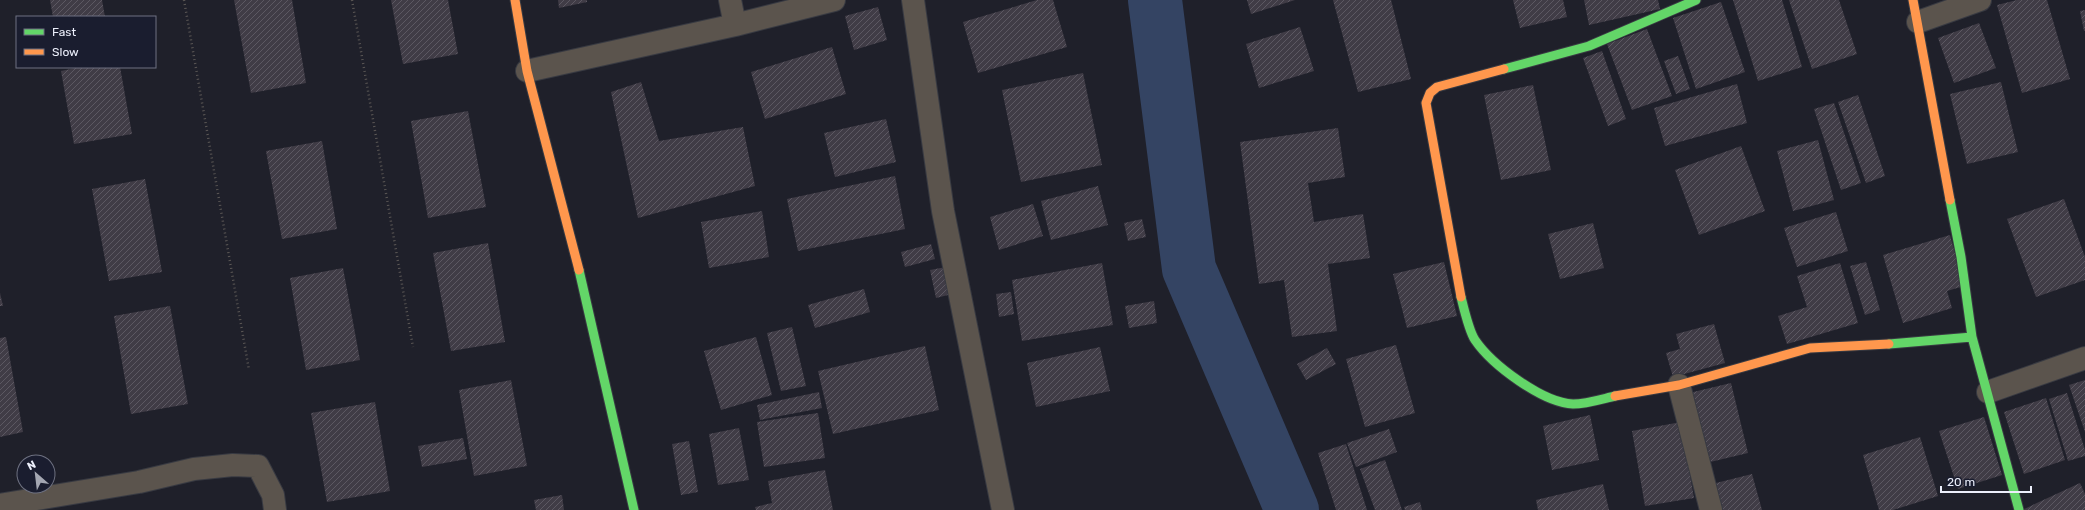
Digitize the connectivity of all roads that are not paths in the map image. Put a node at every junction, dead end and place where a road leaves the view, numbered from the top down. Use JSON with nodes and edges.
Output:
{"nodes":[{"id":1,"x":515,"y":0,"type":"edge"},
{"id":2,"x":730,"y":0,"type":"edge"},
{"id":3,"x":834,"y":0,"type":"edge"},
{"id":4,"x":913,"y":0,"type":"edge"},
{"id":5,"x":1696,"y":0,"type":"edge"},
{"id":6,"x":1913,"y":0,"type":"edge"},
{"id":7,"x":1980,"y":0,"type":"edge"},
{"id":8,"x":1918,"y":22,"type":"junction"},
{"id":9,"x":735,"y":25,"type":"junction"},
{"id":10,"x":527,"y":70,"type":"junction"},
{"id":11,"x":1972,"y":337,"type":"junction"},
{"id":12,"x":2085,"y":358,"type":"edge"},
{"id":13,"x":1679,"y":385,"type":"junction"},
{"id":14,"x":1988,"y":392,"type":"junction"},
{"id":15,"x":0,"y":505,"type":"edge"},
{"id":16,"x":275,"y":510,"type":"edge"},
{"id":17,"x":634,"y":510,"type":"edge"},
{"id":18,"x":1003,"y":510,"type":"edge"},
{"id":19,"x":1711,"y":510,"type":"edge"},
{"id":20,"x":2019,"y":510,"type":"edge"}],
"edges":[{"from":1,"to":10,"type":"street"},
{"from":2,"to":9,"type":"street"},
{"from":3,"to":9,"type":"street"},
{"from":4,"to":18,"type":"street"},
{"from":5,"to":13,"type":"street"},
{"from":6,"to":8,"type":"street"},
{"from":7,"to":8,"type":"street"},
{"from":8,"to":11,"type":"street"},
{"from":9,"to":10,"type":"street"},
{"from":10,"to":17,"type":"street"},
{"from":11,"to":13,"type":"street"},
{"from":11,"to":14,"type":"street"},
{"from":12,"to":14,"type":"street"},
{"from":13,"to":19,"type":"street"},
{"from":14,"to":20,"type":"street"},
{"from":15,"to":16,"type":"street"}]}
